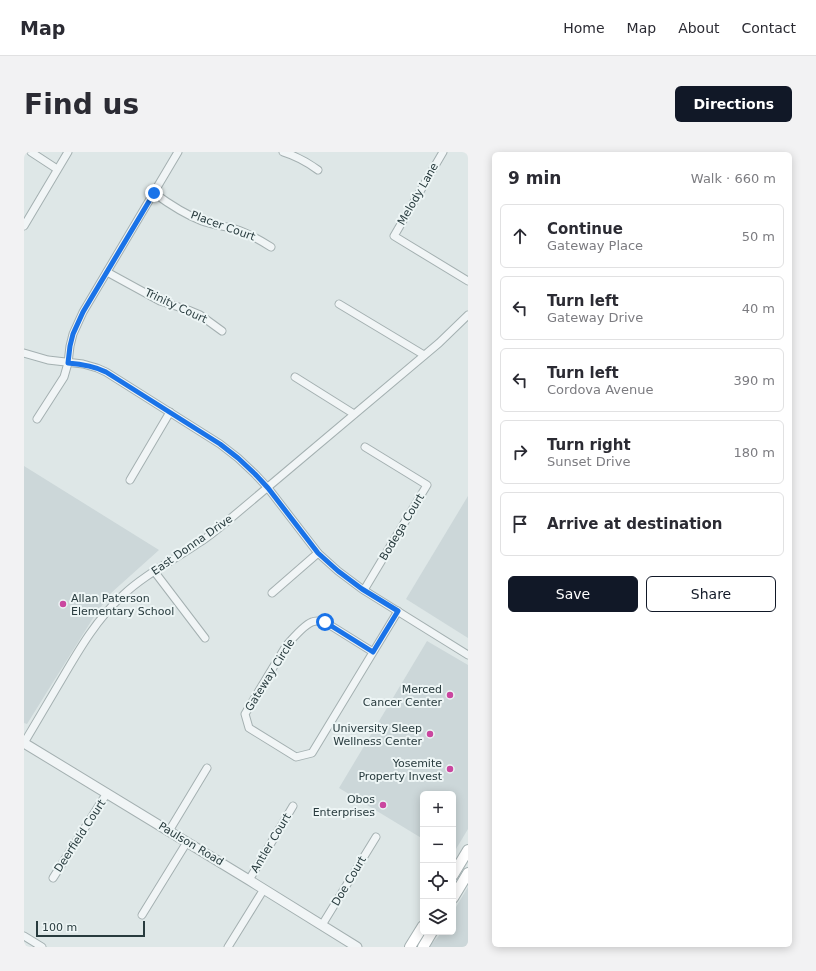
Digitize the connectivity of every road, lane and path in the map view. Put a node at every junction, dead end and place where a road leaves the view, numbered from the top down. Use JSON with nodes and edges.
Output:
{"nodes":[{"id":1,"x":30,"y":152,"type":"edge"},
{"id":2,"x":68,"y":152,"type":"edge"},
{"id":3,"x":178,"y":152,"type":"edge"},
{"id":4,"x":283,"y":152,"type":"edge"},
{"id":5,"x":443,"y":152,"type":"edge"},
{"id":6,"x":58,"y":169,"type":"junction"},
{"id":7,"x":318,"y":170,"type":"dead end"},
{"id":8,"x":154,"y":193,"type":"junction"},
{"id":9,"x":24,"y":226,"type":"edge"},
{"id":10,"x":271,"y":247,"type":"dead end"},
{"id":11,"x":107,"y":272,"type":"junction"},
{"id":12,"x":468,"y":281,"type":"edge"},
{"id":13,"x":339,"y":304,"type":"dead end"},
{"id":14,"x":468,"y":315,"type":"edge"},
{"id":15,"x":222,"y":331,"type":"dead end"},
{"id":16,"x":24,"y":353,"type":"edge"},
{"id":17,"x":424,"y":355,"type":"junction"},
{"id":18,"x":68,"y":363,"type":"junction"},
{"id":19,"x":295,"y":378,"type":"dead end"},
{"id":20,"x":170,"y":412,"type":"junction"},
{"id":21,"x":354,"y":414,"type":"junction"},
{"id":22,"x":38,"y":419,"type":"dead end"},
{"id":23,"x":365,"y":447,"type":"dead end"},
{"id":24,"x":130,"y":480,"type":"dead end"},
{"id":25,"x":268,"y":488,"type":"junction"},
{"id":26,"x":318,"y":553,"type":"junction"},
{"id":27,"x":154,"y":571,"type":"junction"},
{"id":28,"x":364,"y":590,"type":"junction"},
{"id":29,"x":272,"y":593,"type":"dead end"},
{"id":30,"x":398,"y":611,"type":"junction"},
{"id":31,"x":205,"y":638,"type":"dead end"},
{"id":32,"x":373,"y":652,"type":"junction"},
{"id":33,"x":468,"y":655,"type":"edge"},
{"id":34,"x":24,"y":743,"type":"edge"},
{"id":35,"x":207,"y":768,"type":"dead end"},
{"id":36,"x":107,"y":794,"type":"junction"},
{"id":37,"x":293,"y":806,"type":"dead end"},
{"id":38,"x":169,"y":831,"type":"junction"},
{"id":39,"x":376,"y":837,"type":"dead end"},
{"id":40,"x":187,"y":842,"type":"junction"},
{"id":41,"x":468,"y":850,"type":"edge"},
{"id":42,"x":456,"y":870,"type":"edge"},
{"id":43,"x":468,"y":874,"type":"edge"},
{"id":44,"x":53,"y":878,"type":"dead end"},
{"id":45,"x":249,"y":880,"type":"junction"},
{"id":46,"x":264,"y":889,"type":"junction"},
{"id":47,"x":456,"y":893,"type":"edge"},
{"id":48,"x":142,"y":915,"type":"dead end"},
{"id":49,"x":322,"y":925,"type":"junction"},
{"id":50,"x":420,"y":931,"type":"edge"},
{"id":51,"x":430,"y":935,"type":"edge"},
{"id":52,"x":24,"y":936,"type":"edge"},
{"id":53,"x":354,"y":946,"type":"edge"},
{"id":54,"x":42,"y":947,"type":"edge"},
{"id":55,"x":228,"y":947,"type":"edge"},
{"id":56,"x":410,"y":947,"type":"edge"},
{"id":57,"x":423,"y":947,"type":"edge"}],
"edges":[{"from":1,"to":6,"type":"street"},
{"from":2,"to":6,"type":"street"},
{"from":3,"to":8,"type":"street"},
{"from":4,"to":7,"type":"street"},
{"from":5,"to":12,"type":"street","name":"Melody Lane"},
{"from":6,"to":9,"type":"street"},
{"from":8,"to":10,"type":"street","name":"Placer Court"},
{"from":8,"to":11,"type":"street"},
{"from":11,"to":15,"type":"street","name":"Trinity Court"},
{"from":11,"to":18,"type":"street"},
{"from":13,"to":17,"type":"street"},
{"from":14,"to":17,"type":"street","name":"East Donna Drive"},
{"from":16,"to":18,"type":"street"},
{"from":17,"to":21,"type":"street","name":"East Donna Drive"},
{"from":18,"to":20,"type":"street"},
{"from":18,"to":22,"type":"street"},
{"from":19,"to":21,"type":"street"},
{"from":20,"to":24,"type":"street"},
{"from":20,"to":25,"type":"street"},
{"from":21,"to":25,"type":"street","name":"East Donna Drive"},
{"from":23,"to":28,"type":"street","name":"Bodega Court"},
{"from":25,"to":26,"type":"street"},
{"from":25,"to":27,"type":"street","name":"East Donna Drive"},
{"from":26,"to":28,"type":"street"},
{"from":26,"to":29,"type":"street"},
{"from":27,"to":31,"type":"street"},
{"from":27,"to":34,"type":"street","name":"East Donna Drive"},
{"from":28,"to":30,"type":"street"},
{"from":30,"to":32,"type":"street"},
{"from":30,"to":33,"type":"street"},
{"from":32,"to":32,"type":"street","name":"Gateway Circle"},
{"from":34,"to":36,"type":"street","name":"Paulson Road"},
{"from":35,"to":38,"type":"street"},
{"from":36,"to":38,"type":"street","name":"Paulson Road"},
{"from":36,"to":44,"type":"street","name":"Deerfield Court"},
{"from":37,"to":45,"type":"street","name":"Antler Court"},
{"from":38,"to":40,"type":"street","name":"Paulson Road"},
{"from":39,"to":49,"type":"street","name":"Doe Court"},
{"from":40,"to":45,"type":"street","name":"Paulson Road"},
{"from":40,"to":48,"type":"street"},
{"from":41,"to":42,"type":"main road"},
{"from":43,"to":47,"type":"main road"},
{"from":45,"to":46,"type":"street","name":"Paulson Road"},
{"from":46,"to":49,"type":"street","name":"Paulson Road"},
{"from":46,"to":55,"type":"street"},
{"from":49,"to":53,"type":"street","name":"Paulson Road"},
{"from":50,"to":56,"type":"main road"},
{"from":51,"to":57,"type":"main road"},
{"from":52,"to":54,"type":"street"}]}
